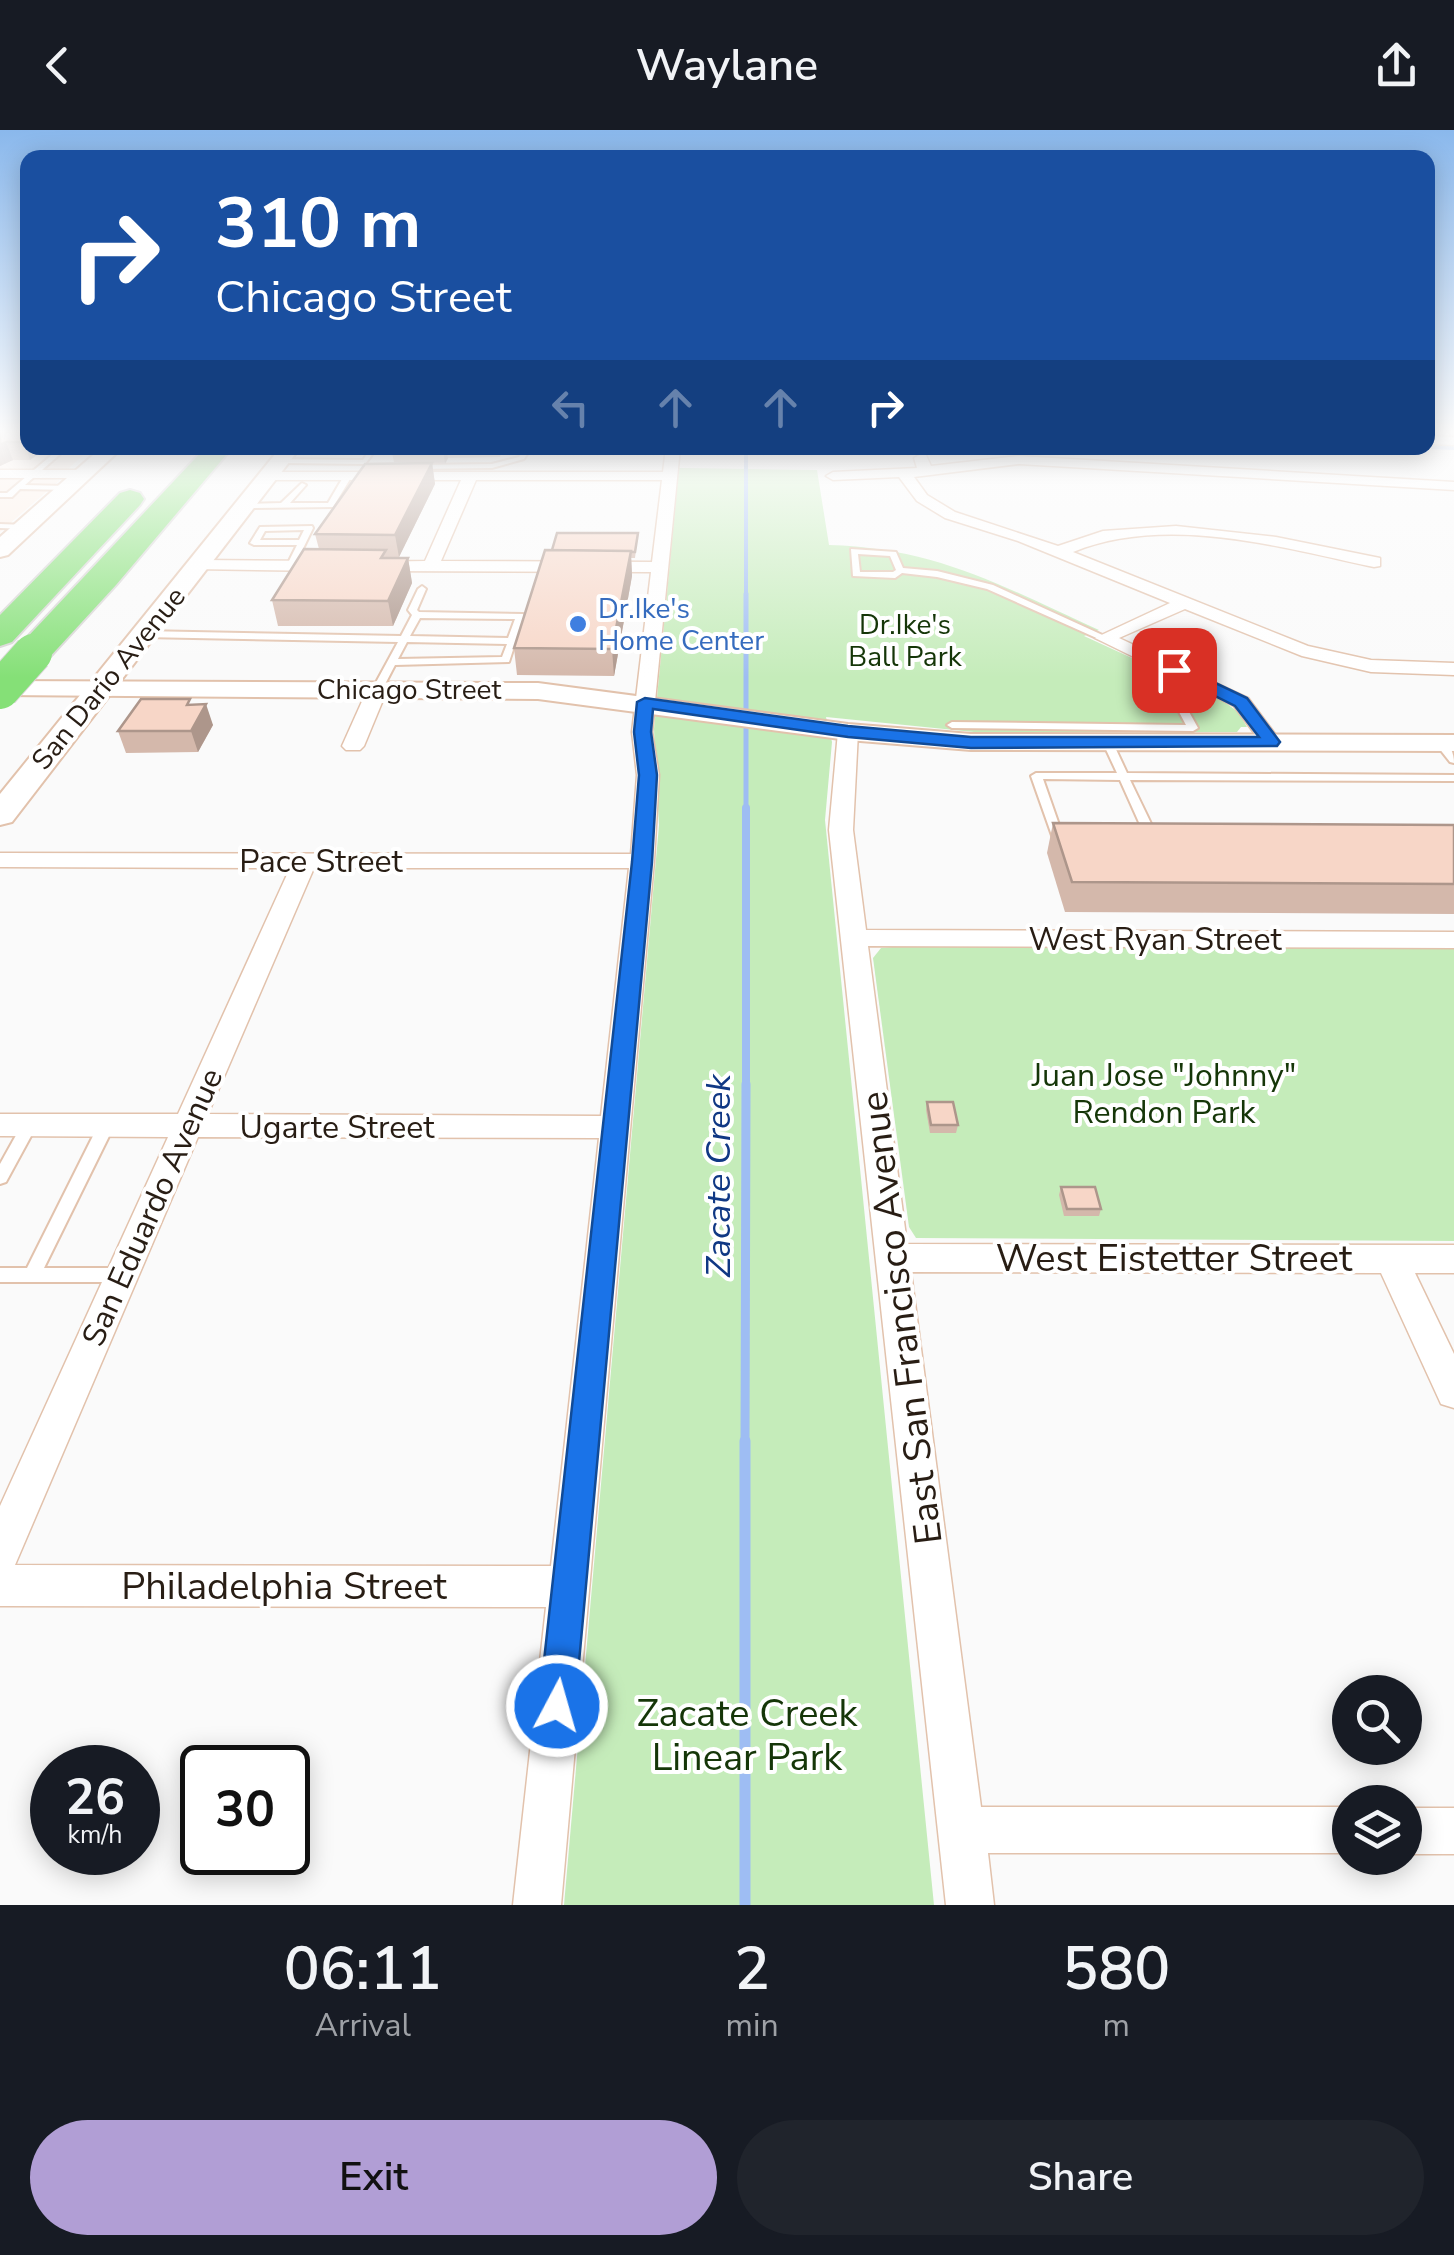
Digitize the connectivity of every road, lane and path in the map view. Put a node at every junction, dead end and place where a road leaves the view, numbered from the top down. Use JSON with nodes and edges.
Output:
{"nodes":[{"id":1,"x":41,"y":513,"type":"edge"},
{"id":2,"x":117,"y":513,"type":"edge"},
{"id":3,"x":162,"y":513,"type":"edge"},
{"id":4,"x":197,"y":513,"type":"edge"},
{"id":5,"x":240,"y":513,"type":"edge"},
{"id":6,"x":454,"y":513,"type":"edge"},
{"id":7,"x":666,"y":513,"type":"edge"},
{"id":8,"x":949,"y":513,"type":"edge"},
{"id":9,"x":0,"y":526,"type":"edge"},
{"id":10,"x":26,"y":527,"type":"junction"},
{"id":11,"x":302,"y":542,"type":"junction"},
{"id":12,"x":262,"y":543,"type":"junction"},
{"id":13,"x":0,"y":550,"type":"edge"},
{"id":14,"x":1058,"y":552,"type":"junction"},
{"id":15,"x":1374,"y":562,"type":"dead end"},
{"id":16,"x":198,"y":565,"type":"junction"},
{"id":17,"x":249,"y":565,"type":"junction"},
{"id":18,"x":291,"y":566,"type":"junction"},
{"id":19,"x":431,"y":566,"type":"junction"},
{"id":20,"x":659,"y":567,"type":"junction"},
{"id":21,"x":900,"y":570,"type":"junction"},
{"id":22,"x":105,"y":578,"type":"junction"},
{"id":23,"x":422,"y":589,"type":"dead end"},
{"id":24,"x":1184,"y":604,"type":"junction"},
{"id":25,"x":417,"y":615,"type":"junction"},
{"id":26,"x":142,"y":634,"type":"junction"},
{"id":27,"x":0,"y":635,"type":"edge"},
{"id":28,"x":1104,"y":638,"type":"junction"},
{"id":29,"x":404,"y":640,"type":"junction"},
{"id":30,"x":512,"y":641,"type":"junction"},
{"id":31,"x":392,"y":662,"type":"junction"},
{"id":32,"x":1454,"y":668,"type":"edge"},
{"id":33,"x":1208,"y":685,"type":"junction"},
{"id":34,"x":99,"y":688,"type":"junction"},
{"id":35,"x":378,"y":688,"type":"junction"},
{"id":36,"x":0,"y":689,"type":"edge"},
{"id":37,"x":659,"y":704,"type":"junction"},
{"id":38,"x":952,"y":725,"type":"dead end"},
{"id":39,"x":832,"y":729,"type":"junction"},
{"id":40,"x":1271,"y":742,"type":"junction"},
{"id":41,"x":1108,"y":743,"type":"junction"},
{"id":42,"x":353,"y":746,"type":"dead end"},
{"id":43,"x":1449,"y":748,"type":"edge"},
{"id":44,"x":1124,"y":776,"type":"junction"},
{"id":45,"x":1454,"y":778,"type":"edge"},
{"id":46,"x":0,"y":814,"type":"edge"},
{"id":47,"x":1078,"y":843,"type":"edge"},
{"id":48,"x":1135,"y":843,"type":"edge"},
{"id":49,"x":1154,"y":843,"type":"junction"},
{"id":50,"x":1173,"y":844,"type":"edge"},
{"id":51,"x":0,"y":860,"type":"edge"},
{"id":52,"x":305,"y":862,"type":"junction"},
{"id":53,"x":642,"y":862,"type":"junction"},
{"id":54,"x":856,"y":938,"type":"junction"},
{"id":55,"x":1454,"y":940,"type":"edge"},
{"id":56,"x":14,"y":1125,"type":"edge"},
{"id":57,"x":106,"y":1126,"type":"junction"},
{"id":58,"x":188,"y":1127,"type":"junction"},
{"id":59,"x":615,"y":1128,"type":"junction"},
{"id":60,"x":0,"y":1178,"type":"edge"},
{"id":61,"x":894,"y":1258,"type":"junction"},
{"id":62,"x":1390,"y":1258,"type":"junction"},
{"id":63,"x":1454,"y":1259,"type":"edge"},
{"id":64,"x":0,"y":1275,"type":"edge"},
{"id":65,"x":32,"y":1275,"type":"junction"},
{"id":66,"x":122,"y":1275,"type":"junction"},
{"id":67,"x":1454,"y":1392,"type":"edge"},
{"id":68,"x":0,"y":1552,"type":"edge"},
{"id":69,"x":0,"y":1585,"type":"edge"},
{"id":70,"x":569,"y":1587,"type":"junction"},
{"id":71,"x":961,"y":1830,"type":"junction"},
{"id":72,"x":1332,"y":1830,"type":"edge"},
{"id":73,"x":1422,"y":1830,"type":"edge"},
{"id":74,"x":1454,"y":1830,"type":"edge"},
{"id":75,"x":537,"y":1905,"type":"edge"},
{"id":76,"x":970,"y":1905,"type":"edge"}],
"edges":[{"from":1,"to":10,"type":"main road"},
{"from":2,"to":27,"type":"highway"},
{"from":3,"to":22,"type":"highway"},
{"from":4,"to":22,"type":"highway"},
{"from":5,"to":16,"type":"main road","name":"San Dario Avenue"},
{"from":6,"to":19,"type":"street"},
{"from":7,"to":20,"type":"street"},
{"from":8,"to":14,"type":"street"},
{"from":9,"to":10,"type":"lane"},
{"from":10,"to":13,"type":"main road"},
{"from":11,"to":12,"type":"lane"},
{"from":11,"to":12,"type":"lane"},
{"from":11,"to":18,"type":"lane"},
{"from":12,"to":17,"type":"lane"},
{"from":14,"to":15,"type":"street"},
{"from":14,"to":24,"type":"street"},
{"from":16,"to":17,"type":"street"},
{"from":16,"to":26,"type":"main road","name":"San Dario Avenue"},
{"from":17,"to":18,"type":"street"},
{"from":18,"to":19,"type":"street"},
{"from":19,"to":20,"type":"street"},
{"from":20,"to":37,"type":"street"},
{"from":21,"to":21,"type":"lane"},
{"from":21,"to":28,"type":"lane"},
{"from":22,"to":36,"type":"highway","bridge":true},
{"from":23,"to":25,"type":"lane"},
{"from":24,"to":28,"type":"street"},
{"from":24,"to":32,"type":"street"},
{"from":25,"to":29,"type":"lane"},
{"from":25,"to":30,"type":"lane"},
{"from":26,"to":29,"type":"lane"},
{"from":26,"to":34,"type":"main road","name":"San Dario Avenue"},
{"from":28,"to":33,"type":"street"},
{"from":29,"to":30,"type":"lane"},
{"from":29,"to":31,"type":"lane"},
{"from":30,"to":31,"type":"lane"},
{"from":31,"to":35,"type":"lane"},
{"from":33,"to":38,"type":"lane"},
{"from":33,"to":40,"type":"street"},
{"from":34,"to":35,"type":"street","name":"Chicago Street"},
{"from":34,"to":36,"type":"street","name":"Chicago Street"},
{"from":34,"to":46,"type":"main road","name":"San Dario Avenue"},
{"from":35,"to":37,"type":"street","name":"Chicago Street"},
{"from":35,"to":42,"type":"street"},
{"from":37,"to":39,"type":"street","name":"Chicago Street"},
{"from":37,"to":53,"type":"street"},
{"from":39,"to":41,"type":"street","name":"Chicago Street"},
{"from":39,"to":54,"type":"street","name":"East San Francisco Avenue"},
{"from":40,"to":41,"type":"street","name":"Chicago Street"},
{"from":40,"to":43,"type":"street","name":"Chicago Street"},
{"from":41,"to":44,"type":"lane"},
{"from":44,"to":45,"type":"lane"},
{"from":44,"to":47,"type":"lane"},
{"from":44,"to":49,"type":"lane"},
{"from":48,"to":49,"type":"lane"},
{"from":49,"to":50,"type":"lane"},
{"from":51,"to":52,"type":"street","name":"Pace Street"},
{"from":52,"to":53,"type":"street","name":"Pace Street"},
{"from":52,"to":58,"type":"street","name":"San Eduardo Avenue"},
{"from":53,"to":59,"type":"street"},
{"from":54,"to":55,"type":"street","name":"West Ryan Street"},
{"from":54,"to":61,"type":"street","name":"East San Francisco Avenue"},
{"from":56,"to":57,"type":"street","name":"Ugarte Street"},
{"from":56,"to":60,"type":"lane"},
{"from":57,"to":58,"type":"street","name":"Ugarte Street"},
{"from":57,"to":65,"type":"lane"},
{"from":58,"to":59,"type":"street","name":"Ugarte Street"},
{"from":58,"to":66,"type":"street","name":"San Eduardo Avenue"},
{"from":59,"to":70,"type":"street"},
{"from":61,"to":62,"type":"street","name":"West Eistetter Street"},
{"from":61,"to":71,"type":"street","name":"East San Francisco Avenue"},
{"from":62,"to":63,"type":"street","name":"West Eistetter Street"},
{"from":62,"to":67,"type":"street"},
{"from":64,"to":65,"type":"lane"},
{"from":65,"to":66,"type":"lane"},
{"from":66,"to":68,"type":"street","name":"San Eduardo Avenue"},
{"from":69,"to":70,"type":"street","name":"Philadelphia Street"},
{"from":70,"to":75,"type":"street"},
{"from":71,"to":72,"type":"street"},
{"from":71,"to":76,"type":"street","name":"East San Francisco Avenue"},
{"from":73,"to":74,"type":"street"}]}
